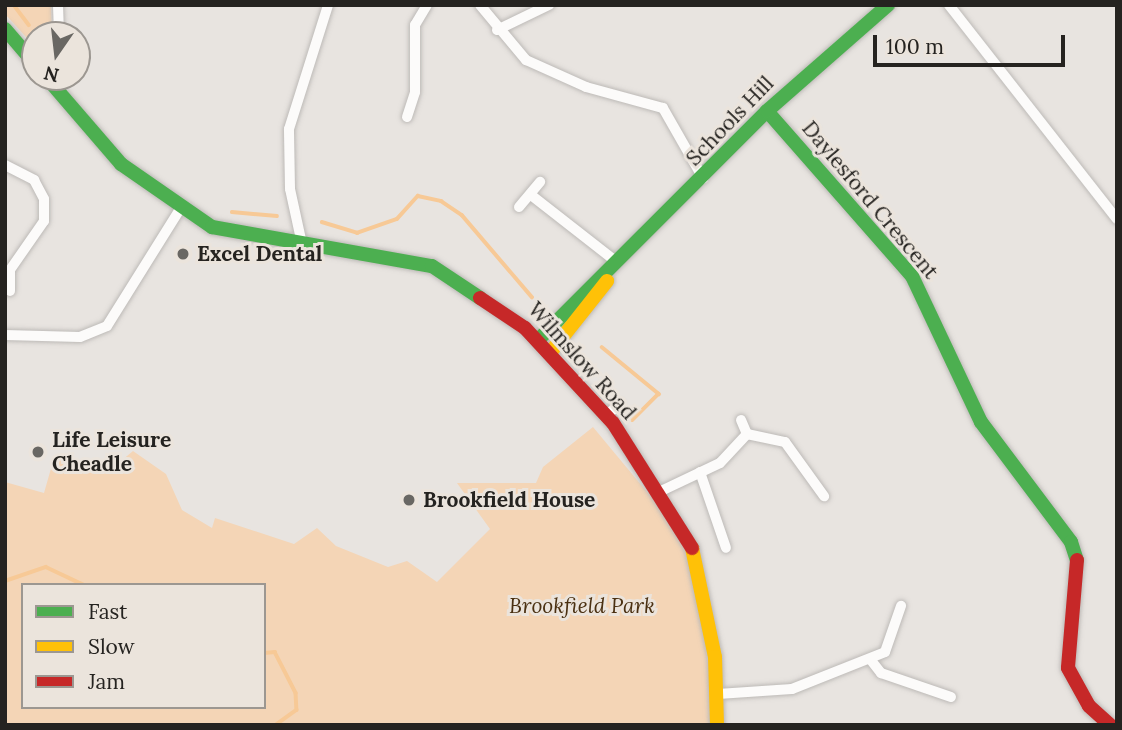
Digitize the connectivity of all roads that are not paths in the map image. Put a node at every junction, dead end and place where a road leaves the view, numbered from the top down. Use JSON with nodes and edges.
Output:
{"nodes":[{"id":1,"x":328,"y":5,"type":"edge"},
{"id":2,"x":427,"y":5,"type":"edge"},
{"id":3,"x":480,"y":5,"type":"edge"},
{"id":4,"x":549,"y":5,"type":"edge"},
{"id":5,"x":888,"y":5,"type":"edge"},
{"id":6,"x":949,"y":5,"type":"edge"},
{"id":7,"x":5,"y":29,"type":"edge"},
{"id":8,"x":497,"y":30,"type":"junction"},
{"id":9,"x":21,"y":48,"type":"edge"},
{"id":10,"x":65,"y":91,"type":"edge"},
{"id":11,"x":767,"y":111,"type":"junction"},
{"id":12,"x":407,"y":117,"type":"dead end"},
{"id":13,"x":5,"y":165,"type":"edge"},
{"id":14,"x":703,"y":178,"type":"junction"},
{"id":15,"x":540,"y":182,"type":"dead end"},
{"id":16,"x":531,"y":195,"type":"junction"},
{"id":17,"x":519,"y":207,"type":"dead end"},
{"id":18,"x":180,"y":209,"type":"junction"},
{"id":19,"x":1117,"y":219,"type":"edge"},
{"id":20,"x":302,"y":244,"type":"junction"},
{"id":21,"x":613,"y":268,"type":"junction"},
{"id":22,"x":9,"y":292,"type":"dead end"},
{"id":23,"x":5,"y":335,"type":"edge"},
{"id":24,"x":538,"y":340,"type":"junction"},
{"id":25,"x":550,"y":353,"type":"junction"},
{"id":26,"x":741,"y":420,"type":"dead end"},
{"id":27,"x":747,"y":434,"type":"junction"},
{"id":28,"x":700,"y":472,"type":"junction"},
{"id":29,"x":661,"y":491,"type":"junction"},
{"id":30,"x":824,"y":496,"type":"dead end"},
{"id":31,"x":726,"y":548,"type":"dead end"},
{"id":32,"x":901,"y":606,"type":"dead end"},
{"id":33,"x":870,"y":659,"type":"junction"},
{"id":34,"x":718,"y":694,"type":"junction"},
{"id":35,"x":951,"y":697,"type":"dead end"},
{"id":36,"x":717,"y":725,"type":"edge"},
{"id":37,"x":1111,"y":725,"type":"edge"}],
"edges":[{"from":1,"to":20,"type":"street"},
{"from":2,"to":12,"type":"street"},
{"from":3,"to":8,"type":"street"},
{"from":4,"to":8,"type":"street"},
{"from":5,"to":11,"type":"street","name":"Schools Hill"},
{"from":6,"to":19,"type":"street"},
{"from":7,"to":9,"type":"street"},
{"from":8,"to":14,"type":"street"},
{"from":10,"to":18,"type":"street","name":"Wilmslow Road"},
{"from":11,"to":14,"type":"street","name":"Schools Hill"},
{"from":11,"to":37,"type":"street","name":"Daylesford Crescent"},
{"from":13,"to":22,"type":"street"},
{"from":14,"to":21,"type":"street","name":"Schools Hill"},
{"from":15,"to":16,"type":"street"},
{"from":16,"to":17,"type":"street"},
{"from":16,"to":21,"type":"street"},
{"from":18,"to":20,"type":"street","name":"Wilmslow Road"},
{"from":18,"to":23,"type":"street"},
{"from":20,"to":24,"type":"street","name":"Wilmslow Road"},
{"from":21,"to":24,"type":"street","name":"Schools Hill"},
{"from":21,"to":25,"type":"street","name":"Schools Hill"},
{"from":24,"to":25,"type":"street","name":"Wilmslow Road"},
{"from":25,"to":29,"type":"street","name":"Wilmslow Road"},
{"from":26,"to":27,"type":"street"},
{"from":27,"to":28,"type":"street"},
{"from":27,"to":30,"type":"street"},
{"from":28,"to":29,"type":"street"},
{"from":28,"to":31,"type":"street"},
{"from":29,"to":34,"type":"street","name":"Wilmslow Road"},
{"from":32,"to":33,"type":"street"},
{"from":33,"to":34,"type":"street"},
{"from":33,"to":35,"type":"street"},
{"from":34,"to":36,"type":"street","name":"Wilmslow Road"}]}
